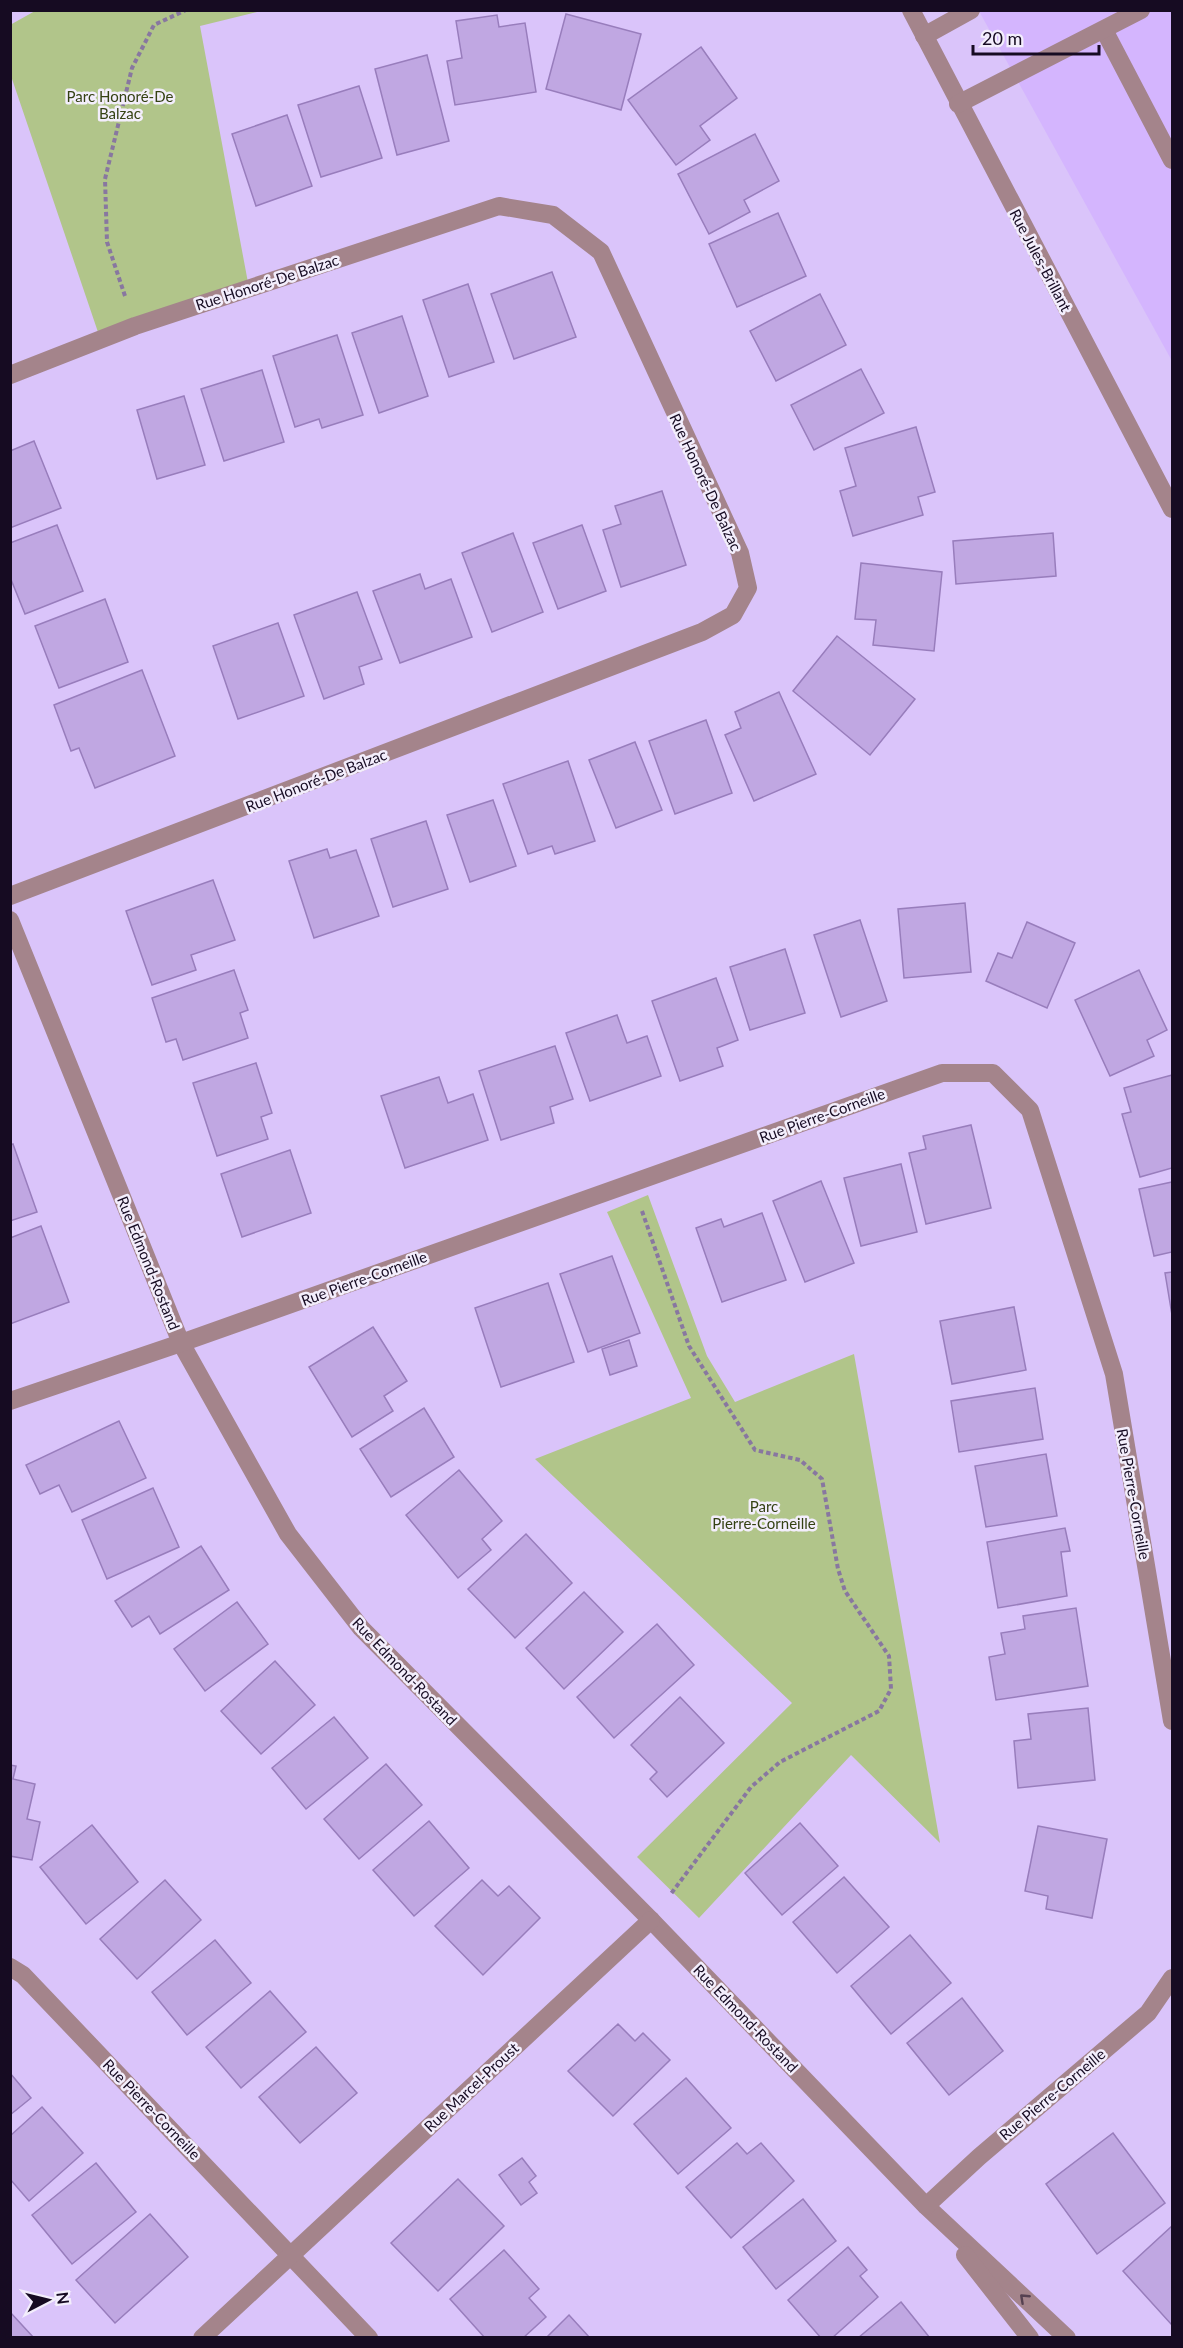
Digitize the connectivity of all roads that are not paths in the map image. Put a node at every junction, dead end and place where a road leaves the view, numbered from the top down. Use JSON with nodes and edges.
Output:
{"nodes":[{"id":1,"x":911,"y":10,"type":"edge"},
{"id":2,"x":971,"y":10,"type":"edge"},
{"id":3,"x":1141,"y":10,"type":"edge"},
{"id":4,"x":1104,"y":30,"type":"junction"},
{"id":5,"x":924,"y":36,"type":"junction"},
{"id":6,"x":958,"y":104,"type":"junction"},
{"id":7,"x":1173,"y":160,"type":"edge"},
{"id":8,"x":10,"y":375,"type":"edge"},
{"id":9,"x":1165,"y":476,"type":"edge"},
{"id":10,"x":1173,"y":509,"type":"edge"},
{"id":11,"x":10,"y":896,"type":"edge"},
{"id":12,"x":10,"y":920,"type":"edge"},
{"id":13,"x":181,"y":1343,"type":"junction"},
{"id":14,"x":10,"y":1401,"type":"edge"},
{"id":15,"x":1173,"y":1721,"type":"edge"},
{"id":16,"x":651,"y":1920,"type":"junction"},
{"id":17,"x":10,"y":1967,"type":"edge"},
{"id":18,"x":1173,"y":1978,"type":"edge"},
{"id":19,"x":926,"y":2206,"type":"junction"},
{"id":20,"x":290,"y":2254,"type":"junction"},
{"id":21,"x":202,"y":2337,"type":"edge"},
{"id":22,"x":369,"y":2337,"type":"edge"},
{"id":23,"x":1030,"y":2337,"type":"edge"},
{"id":24,"x":1067,"y":2337,"type":"edge"}],
"edges":[{"from":1,"to":5,"type":"street","name":"Rue Jules-Brillant"},
{"from":2,"to":5,"type":"street"},
{"from":3,"to":4,"type":"street"},
{"from":4,"to":6,"type":"street"},
{"from":4,"to":7,"type":"street"},
{"from":5,"to":6,"type":"street","name":"Rue Jules-Brillant"},
{"from":6,"to":9,"type":"street","name":"Rue Jules-Brillant"},
{"from":8,"to":11,"type":"street","name":"Rue Honoré-De Balzac"},
{"from":9,"to":10,"type":"street","name":"Rue Jules-Brillant"},
{"from":12,"to":13,"type":"street","name":"Rue Edmond-Rostand"},
{"from":13,"to":14,"type":"street","name":"Rue Pierre-Corneille"},
{"from":13,"to":15,"type":"street","name":"Rue Pierre-Corneille"},
{"from":13,"to":16,"type":"street","name":"Rue Edmond-Rostand"},
{"from":16,"to":19,"type":"street","name":"Rue Edmond-Rostand"},
{"from":16,"to":20,"type":"street","name":"Rue Marcel-Proust"},
{"from":17,"to":20,"type":"street","name":"Rue Pierre-Corneille"},
{"from":18,"to":19,"type":"street","name":"Rue Pierre-Corneille"},
{"from":19,"to":23,"type":"street","name":"Rue Edmond-Rostand"},
{"from":24,"to":19,"type":"street","name":"Rue Edmond-Rostand","one_way":true},
{"from":20,"to":21,"type":"street","name":"Rue Marcel-Proust"},
{"from":20,"to":22,"type":"street"}]}
